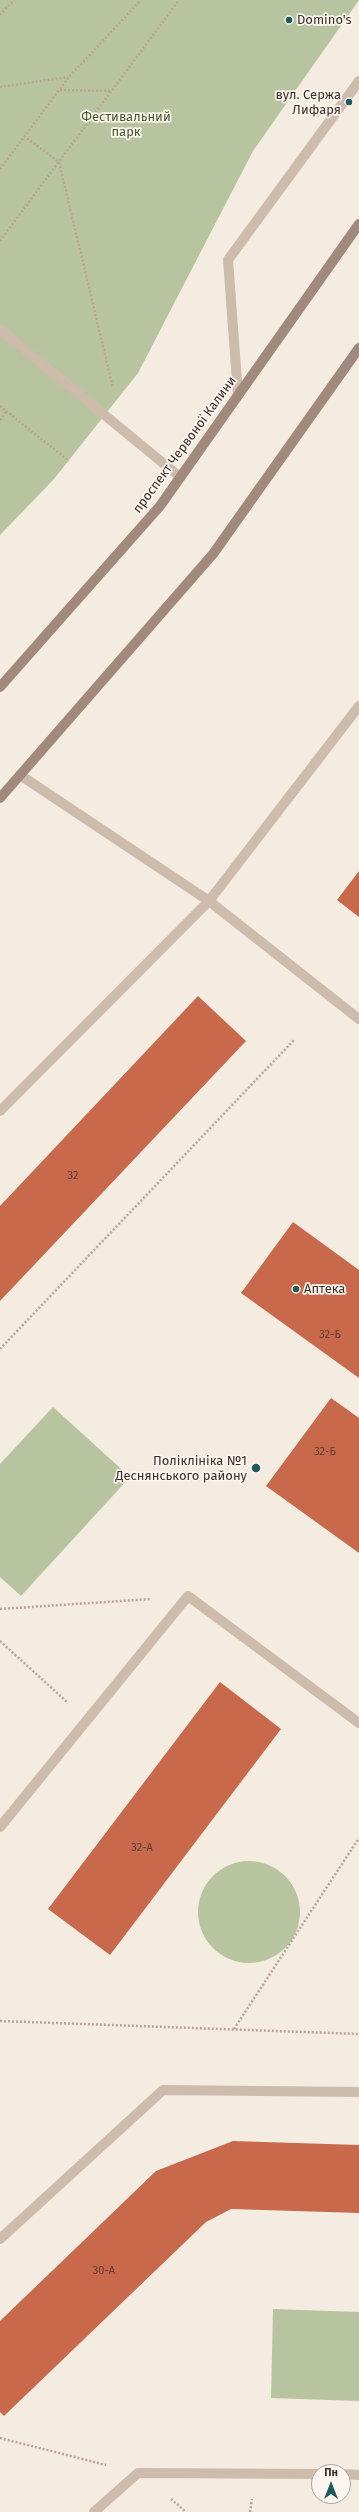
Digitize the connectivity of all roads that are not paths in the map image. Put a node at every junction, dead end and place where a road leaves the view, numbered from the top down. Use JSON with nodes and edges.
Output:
{"nodes":[{"id":1,"x":359,"y":80,"type":"edge"},
{"id":2,"x":359,"y":224,"type":"edge"},
{"id":3,"x":0,"y":329,"type":"edge"},
{"id":4,"x":359,"y":348,"type":"edge"},
{"id":5,"x":238,"y":395,"type":"junction"},
{"id":6,"x":180,"y":477,"type":"junction"},
{"id":7,"x":0,"y":687,"type":"edge"},
{"id":8,"x":359,"y":706,"type":"edge"},
{"id":9,"x":20,"y":775,"type":"junction"},
{"id":10,"x":0,"y":798,"type":"edge"},
{"id":11,"x":209,"y":901,"type":"junction"},
{"id":12,"x":359,"y":1019,"type":"edge"},
{"id":13,"x":0,"y":1112,"type":"edge"},
{"id":14,"x":359,"y":1723,"type":"edge"},
{"id":15,"x":0,"y":1828,"type":"edge"},
{"id":16,"x":359,"y":2092,"type":"edge"},
{"id":17,"x":0,"y":2239,"type":"edge"},
{"id":18,"x":311,"y":2474,"type":"edge"},
{"id":19,"x":94,"y":2512,"type":"edge"}],
"edges":[{"from":1,"to":5,"type":"lane"},
{"from":2,"to":5,"type":"main road","name":"проспект Червоної Калини"},
{"from":3,"to":6,"type":"lane"},
{"from":4,"to":9,"type":"main road"},
{"from":5,"to":6,"type":"main road","name":"проспект Червоної Калини"},
{"from":6,"to":7,"type":"main road","name":"проспект Червоної Калини"},
{"from":8,"to":11,"type":"lane"},
{"from":9,"to":10,"type":"main road"},
{"from":9,"to":11,"type":"lane"},
{"from":11,"to":12,"type":"lane"},
{"from":11,"to":13,"type":"lane"},
{"from":14,"to":15,"type":"lane"},
{"from":16,"to":17,"type":"lane"},
{"from":18,"to":19,"type":"lane"}]}
